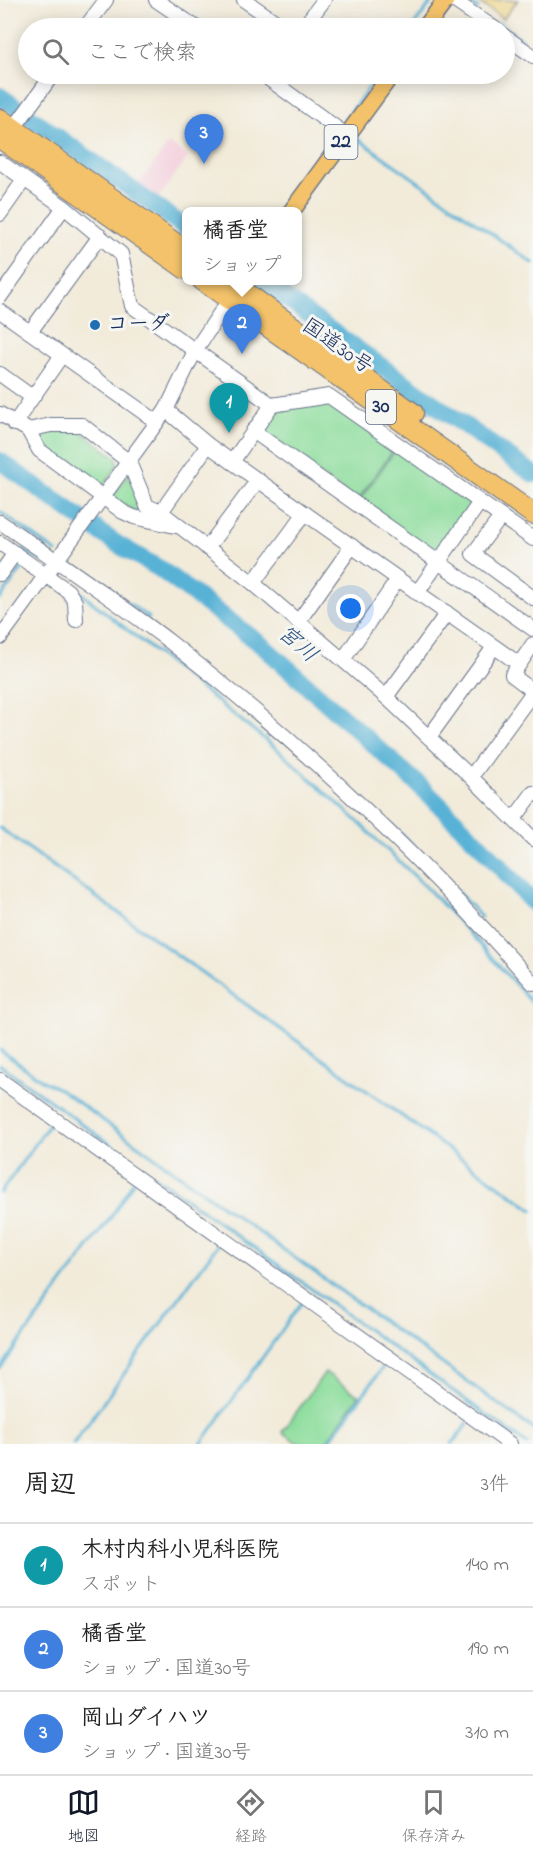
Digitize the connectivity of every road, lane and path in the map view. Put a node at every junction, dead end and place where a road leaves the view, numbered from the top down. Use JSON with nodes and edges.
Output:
{"nodes":[{"id":1,"x":106,"y":0,"type":"edge"},
{"id":2,"x":156,"y":0,"type":"edge"},
{"id":3,"x":244,"y":0,"type":"edge"},
{"id":4,"x":324,"y":0,"type":"edge"},
{"id":5,"x":446,"y":0,"type":"edge"},
{"id":6,"x":453,"y":0,"type":"edge"},
{"id":7,"x":92,"y":18,"type":"edge"},
{"id":8,"x":182,"y":18,"type":"edge"},
{"id":9,"x":270,"y":18,"type":"edge"},
{"id":10,"x":310,"y":18,"type":"edge"},
{"id":11,"x":432,"y":18,"type":"edge"},
{"id":12,"x":479,"y":18,"type":"edge"},
{"id":13,"x":515,"y":44,"type":"edge"},
{"id":14,"x":533,"y":56,"type":"edge"},
{"id":15,"x":45,"y":84,"type":"edge"},
{"id":16,"x":279,"y":84,"type":"edge"},
{"id":17,"x":383,"y":84,"type":"edge"},
{"id":18,"x":11,"y":125,"type":"edge"},
{"id":19,"x":341,"y":131,"type":"junction"},
{"id":20,"x":0,"y":164,"type":"edge"},
{"id":21,"x":24,"y":180,"type":"junction"},
{"id":22,"x":64,"y":207,"type":"junction"},
{"id":23,"x":294,"y":207,"type":"edge"},
{"id":24,"x":0,"y":214,"type":"edge"},
{"id":25,"x":100,"y":236,"type":"junction"},
{"id":26,"x":182,"y":248,"type":"edge"},
{"id":27,"x":182,"y":266,"type":"edge"},
{"id":28,"x":234,"y":287,"type":"edge"},
{"id":29,"x":0,"y":297,"type":"edge"},
{"id":30,"x":0,"y":311,"type":"edge"},
{"id":31,"x":30,"y":332,"type":"junction"},
{"id":32,"x":196,"y":349,"type":"junction"},
{"id":33,"x":62,"y":355,"type":"junction"},
{"id":34,"x":0,"y":374,"type":"edge"},
{"id":35,"x":32,"y":397,"type":"junction"},
{"id":36,"x":272,"y":405,"type":"junction"},
{"id":37,"x":166,"y":410,"type":"junction"},
{"id":38,"x":0,"y":414,"type":"edge"},
{"id":39,"x":157,"y":422,"type":"junction"},
{"id":40,"x":14,"y":424,"type":"junction"},
{"id":41,"x":27,"y":430,"type":"junction"},
{"id":42,"x":254,"y":431,"type":"junction"},
{"id":43,"x":208,"y":445,"type":"junction"},
{"id":44,"x":129,"y":462,"type":"junction"},
{"id":45,"x":232,"y":462,"type":"junction"},
{"id":46,"x":258,"y":480,"type":"junction"},
{"id":47,"x":533,"y":498,"type":"edge"},
{"id":48,"x":101,"y":499,"type":"junction"},
{"id":49,"x":480,"y":502,"type":"junction"},
{"id":50,"x":161,"y":512,"type":"junction"},
{"id":51,"x":304,"y":513,"type":"junction"},
{"id":52,"x":533,"y":514,"type":"edge"},
{"id":53,"x":501,"y":517,"type":"junction"},
{"id":54,"x":0,"y":522,"type":"edge"},
{"id":55,"x":180,"y":527,"type":"junction"},
{"id":56,"x":533,"y":538,"type":"edge"},
{"id":57,"x":0,"y":543,"type":"edge"},
{"id":58,"x":352,"y":546,"type":"junction"},
{"id":59,"x":207,"y":548,"type":"junction"},
{"id":60,"x":61,"y":553,"type":"junction"},
{"id":61,"x":15,"y":554,"type":"junction"},
{"id":62,"x":439,"y":562,"type":"junction"},
{"id":63,"x":0,"y":574,"type":"edge"},
{"id":64,"x":46,"y":575,"type":"junction"},
{"id":65,"x":398,"y":579,"type":"junction"},
{"id":66,"x":253,"y":583,"type":"junction"},
{"id":67,"x":417,"y":592,"type":"junction"},
{"id":68,"x":533,"y":598,"type":"edge"},
{"id":69,"x":447,"y":613,"type":"junction"},
{"id":70,"x":76,"y":620,"type":"dead end"},
{"id":71,"x":298,"y":622,"type":"junction"},
{"id":72,"x":533,"y":629,"type":"edge"},
{"id":73,"x":0,"y":638,"type":"edge"},
{"id":74,"x":533,"y":645,"type":"edge"},
{"id":75,"x":494,"y":647,"type":"junction"},
{"id":76,"x":343,"y":660,"type":"junction"},
{"id":77,"x":519,"y":664,"type":"junction"},
{"id":78,"x":533,"y":691,"type":"edge"},
{"id":79,"x":386,"y":698,"type":"junction"},
{"id":80,"x":429,"y":737,"type":"junction"},
{"id":81,"x":471,"y":777,"type":"junction"},
{"id":82,"x":533,"y":793,"type":"edge"},
{"id":83,"x":514,"y":819,"type":"junction"},
{"id":84,"x":533,"y":839,"type":"edge"},
{"id":85,"x":533,"y":983,"type":"edge"},
{"id":86,"x":0,"y":1080,"type":"edge"},
{"id":87,"x":510,"y":1444,"type":"edge"}],
"edges":[{"from":1,"to":7,"type":"street"},
{"from":2,"to":8,"type":"street"},
{"from":3,"to":9,"type":"street"},
{"from":4,"to":10,"type":"street"},
{"from":5,"to":11,"type":"main road"},
{"from":6,"to":12,"type":"street"},
{"from":13,"to":14,"type":"street"},
{"from":15,"to":18,"type":"street"},
{"from":16,"to":19,"type":"street"},
{"from":17,"to":19,"type":"main road","number":"22"},
{"from":18,"to":26,"type":"highway"},
{"from":18,"to":27,"type":"highway"},
{"from":19,"to":23,"type":"main road","number":"22"},
{"from":20,"to":21,"type":"street"},
{"from":21,"to":22,"type":"street"},
{"from":21,"to":24,"type":"street"},
{"from":22,"to":25,"type":"street"},
{"from":22,"to":29,"type":"street"},
{"from":25,"to":31,"type":"street"},
{"from":25,"to":32,"type":"street"},
{"from":28,"to":32,"type":"street"},
{"from":28,"to":47,"type":"highway","name":"国道30号","number":"30"},
{"from":28,"to":52,"type":"highway","name":"国道30号","number":"30"},
{"from":30,"to":31,"type":"street"},
{"from":31,"to":33,"type":"street"},
{"from":32,"to":36,"type":"street"},
{"from":32,"to":37,"type":"street"},
{"from":33,"to":35,"type":"street"},
{"from":33,"to":39,"type":"street"},
{"from":34,"to":35,"type":"street"},
{"from":35,"to":40,"type":"street"},
{"from":36,"to":42,"type":"street"},
{"from":36,"to":49,"type":"street"},
{"from":37,"to":39,"type":"street"},
{"from":37,"to":43,"type":"street"},
{"from":38,"to":40,"type":"street"},
{"from":39,"to":44,"type":"street"},
{"from":40,"to":41,"type":"street"},
{"from":41,"to":44,"type":"street"},
{"from":41,"to":48,"type":"street"},
{"from":42,"to":45,"type":"street"},
{"from":42,"to":62,"type":"street"},
{"from":43,"to":45,"type":"street"},
{"from":43,"to":50,"type":"street"},
{"from":44,"to":48,"type":"street"},
{"from":44,"to":50,"type":"street"},
{"from":45,"to":46,"type":"street"},
{"from":46,"to":51,"type":"street"},
{"from":46,"to":59,"type":"street"},
{"from":48,"to":55,"type":"street"},
{"from":48,"to":60,"type":"street"},
{"from":49,"to":53,"type":"street"},
{"from":49,"to":62,"type":"street"},
{"from":50,"to":55,"type":"street"},
{"from":51,"to":58,"type":"street"},
{"from":51,"to":66,"type":"street"},
{"from":53,"to":56,"type":"street"},
{"from":53,"to":68,"type":"street"},
{"from":54,"to":60,"type":"street"},
{"from":55,"to":59,"type":"street"},
{"from":57,"to":61,"type":"street"},
{"from":58,"to":65,"type":"street"},
{"from":58,"to":71,"type":"street"},
{"from":59,"to":66,"type":"street"},
{"from":60,"to":64,"type":"street"},
{"from":60,"to":85,"type":"street"},
{"from":61,"to":63,"type":"street"},
{"from":61,"to":64,"type":"street"},
{"from":62,"to":67,"type":"street"},
{"from":62,"to":72,"type":"street"},
{"from":64,"to":70,"type":"street"},
{"from":64,"to":73,"type":"street"},
{"from":65,"to":67,"type":"street"},
{"from":65,"to":76,"type":"street"},
{"from":66,"to":71,"type":"street"},
{"from":67,"to":69,"type":"street"},
{"from":69,"to":75,"type":"street"},
{"from":69,"to":79,"type":"street"},
{"from":71,"to":76,"type":"street"},
{"from":74,"to":77,"type":"street"},
{"from":75,"to":77,"type":"street"},
{"from":75,"to":80,"type":"street"},
{"from":76,"to":79,"type":"street"},
{"from":77,"to":78,"type":"street"},
{"from":78,"to":81,"type":"street"},
{"from":79,"to":80,"type":"street"},
{"from":80,"to":81,"type":"street"},
{"from":81,"to":83,"type":"street"},
{"from":82,"to":83,"type":"street"},
{"from":83,"to":84,"type":"street"},
{"from":86,"to":87,"type":"street"}]}
